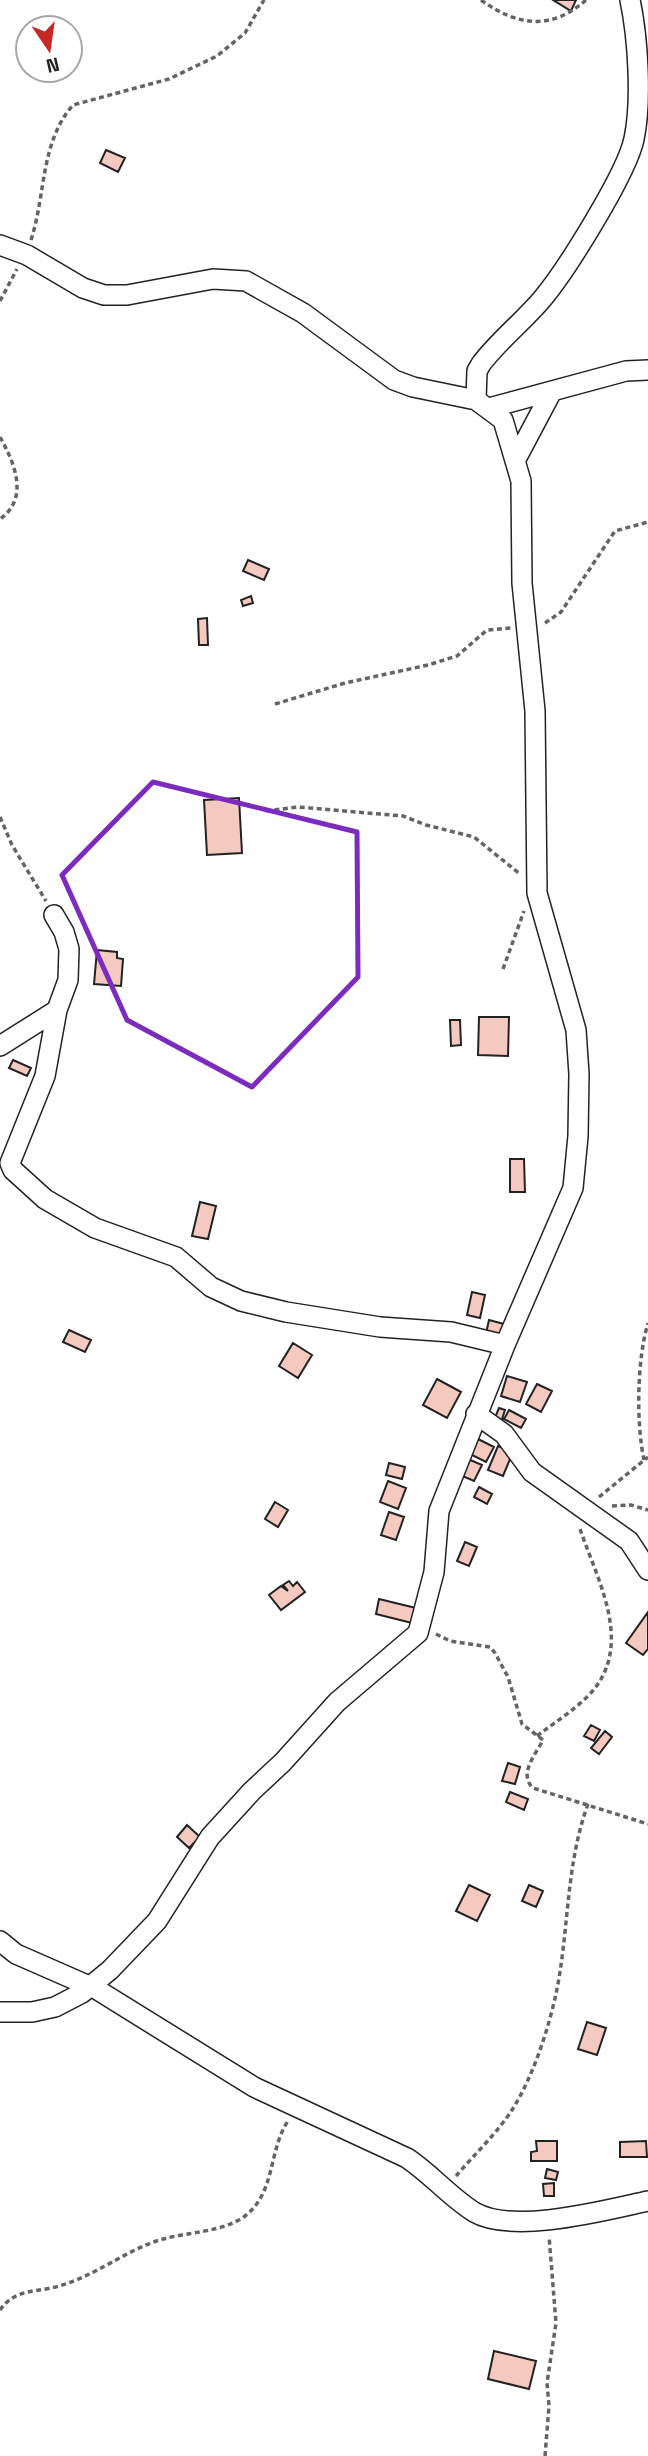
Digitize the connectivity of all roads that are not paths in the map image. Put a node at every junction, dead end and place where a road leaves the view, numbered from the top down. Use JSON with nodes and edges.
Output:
{"nodes":[{"id":1,"x":630,"y":0,"type":"edge"},
{"id":2,"x":0,"y":245,"type":"edge"},
{"id":3,"x":648,"y":370,"type":"edge"},
{"id":4,"x":551,"y":393,"type":"junction"},
{"id":5,"x":483,"y":404,"type":"junction"},
{"id":6,"x":516,"y":459,"type":"junction"},
{"id":7,"x":54,"y":915,"type":"road end"},
{"id":8,"x":57,"y":1010,"type":"junction"},
{"id":9,"x":0,"y":1046,"type":"edge"},
{"id":10,"x":505,"y":1345,"type":"junction"},
{"id":11,"x":476,"y":1414,"type":"junction"},
{"id":12,"x":648,"y":1570,"type":"edge"},
{"id":13,"x":0,"y":1941,"type":"edge"},
{"id":14,"x":89,"y":1985,"type":"junction"},
{"id":15,"x":0,"y":2012,"type":"edge"},
{"id":16,"x":648,"y":2201,"type":"edge"}],
"edges":[{"from":1,"to":5,"type":"street"},
{"from":2,"to":5,"type":"street"},
{"from":3,"to":4,"type":"street"},
{"from":4,"to":5,"type":"street"},
{"from":4,"to":6,"type":"street"},
{"from":5,"to":6,"type":"street"},
{"from":6,"to":10,"type":"street"},
{"from":7,"to":8,"type":"street"},
{"from":8,"to":9,"type":"street"},
{"from":8,"to":10,"type":"street"},
{"from":10,"to":11,"type":"street"},
{"from":11,"to":12,"type":"street"},
{"from":11,"to":14,"type":"street"},
{"from":13,"to":14,"type":"street"},
{"from":14,"to":15,"type":"street"},
{"from":14,"to":16,"type":"street"}]}
